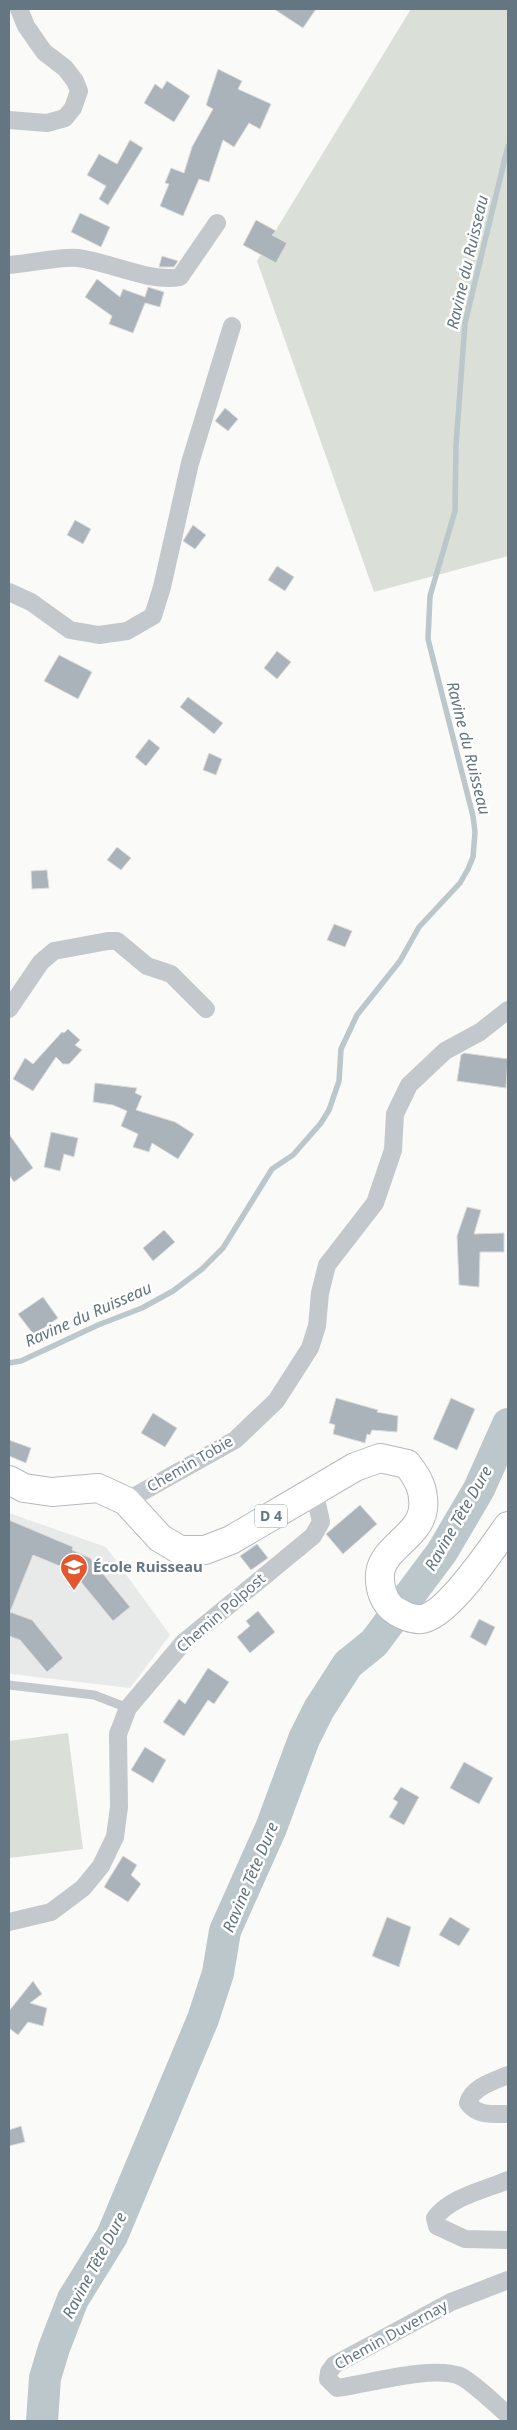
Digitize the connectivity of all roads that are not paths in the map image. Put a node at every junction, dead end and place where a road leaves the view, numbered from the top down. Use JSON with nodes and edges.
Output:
{"nodes":[{"id":1,"x":19,"y":9,"type":"edge"},
{"id":2,"x":9,"y":120,"type":"edge"},
{"id":3,"x":217,"y":223,"type":"dead end"},
{"id":4,"x":9,"y":265,"type":"edge"},
{"id":5,"x":232,"y":326,"type":"dead end"},
{"id":6,"x":9,"y":592,"type":"edge"},
{"id":7,"x":9,"y":1008,"type":"edge"},
{"id":8,"x":206,"y":1009,"type":"dead end"},
{"id":9,"x":508,"y":1010,"type":"edge"},
{"id":10,"x":9,"y":1480,"type":"edge"},
{"id":11,"x":314,"y":1490,"type":"junction"},
{"id":12,"x":126,"y":1501,"type":"junction"},
{"id":13,"x":508,"y":1526,"type":"edge"},
{"id":14,"x":9,"y":1686,"type":"edge"},
{"id":15,"x":128,"y":1708,"type":"junction"},
{"id":16,"x":9,"y":1922,"type":"edge"},
{"id":17,"x":508,"y":2074,"type":"edge"},
{"id":18,"x":508,"y":2114,"type":"edge"},
{"id":19,"x":508,"y":2180,"type":"edge"},
{"id":20,"x":508,"y":2240,"type":"edge"},
{"id":21,"x":508,"y":2280,"type":"edge"},
{"id":22,"x":508,"y":2415,"type":"edge"}],
"edges":[{"from":1,"to":2,"type":"street"},
{"from":3,"to":4,"type":"street"},
{"from":5,"to":6,"type":"street"},
{"from":7,"to":8,"type":"street"},
{"from":9,"to":12,"type":"street","name":"Chemin Tobie"},
{"from":10,"to":12,"type":"main road","number":"D 4"},
{"from":11,"to":12,"type":"main road","number":"D 4"},
{"from":11,"to":13,"type":"main road","number":"D 4"},
{"from":11,"to":15,"type":"street","name":"Chemin Polpost"},
{"from":14,"to":15,"type":"lane"},
{"from":15,"to":16,"type":"street","name":"Chemin Polpost"},
{"from":17,"to":18,"type":"street"},
{"from":19,"to":20,"type":"street"},
{"from":21,"to":22,"type":"street","name":"Chemin Duvernay"}]}
